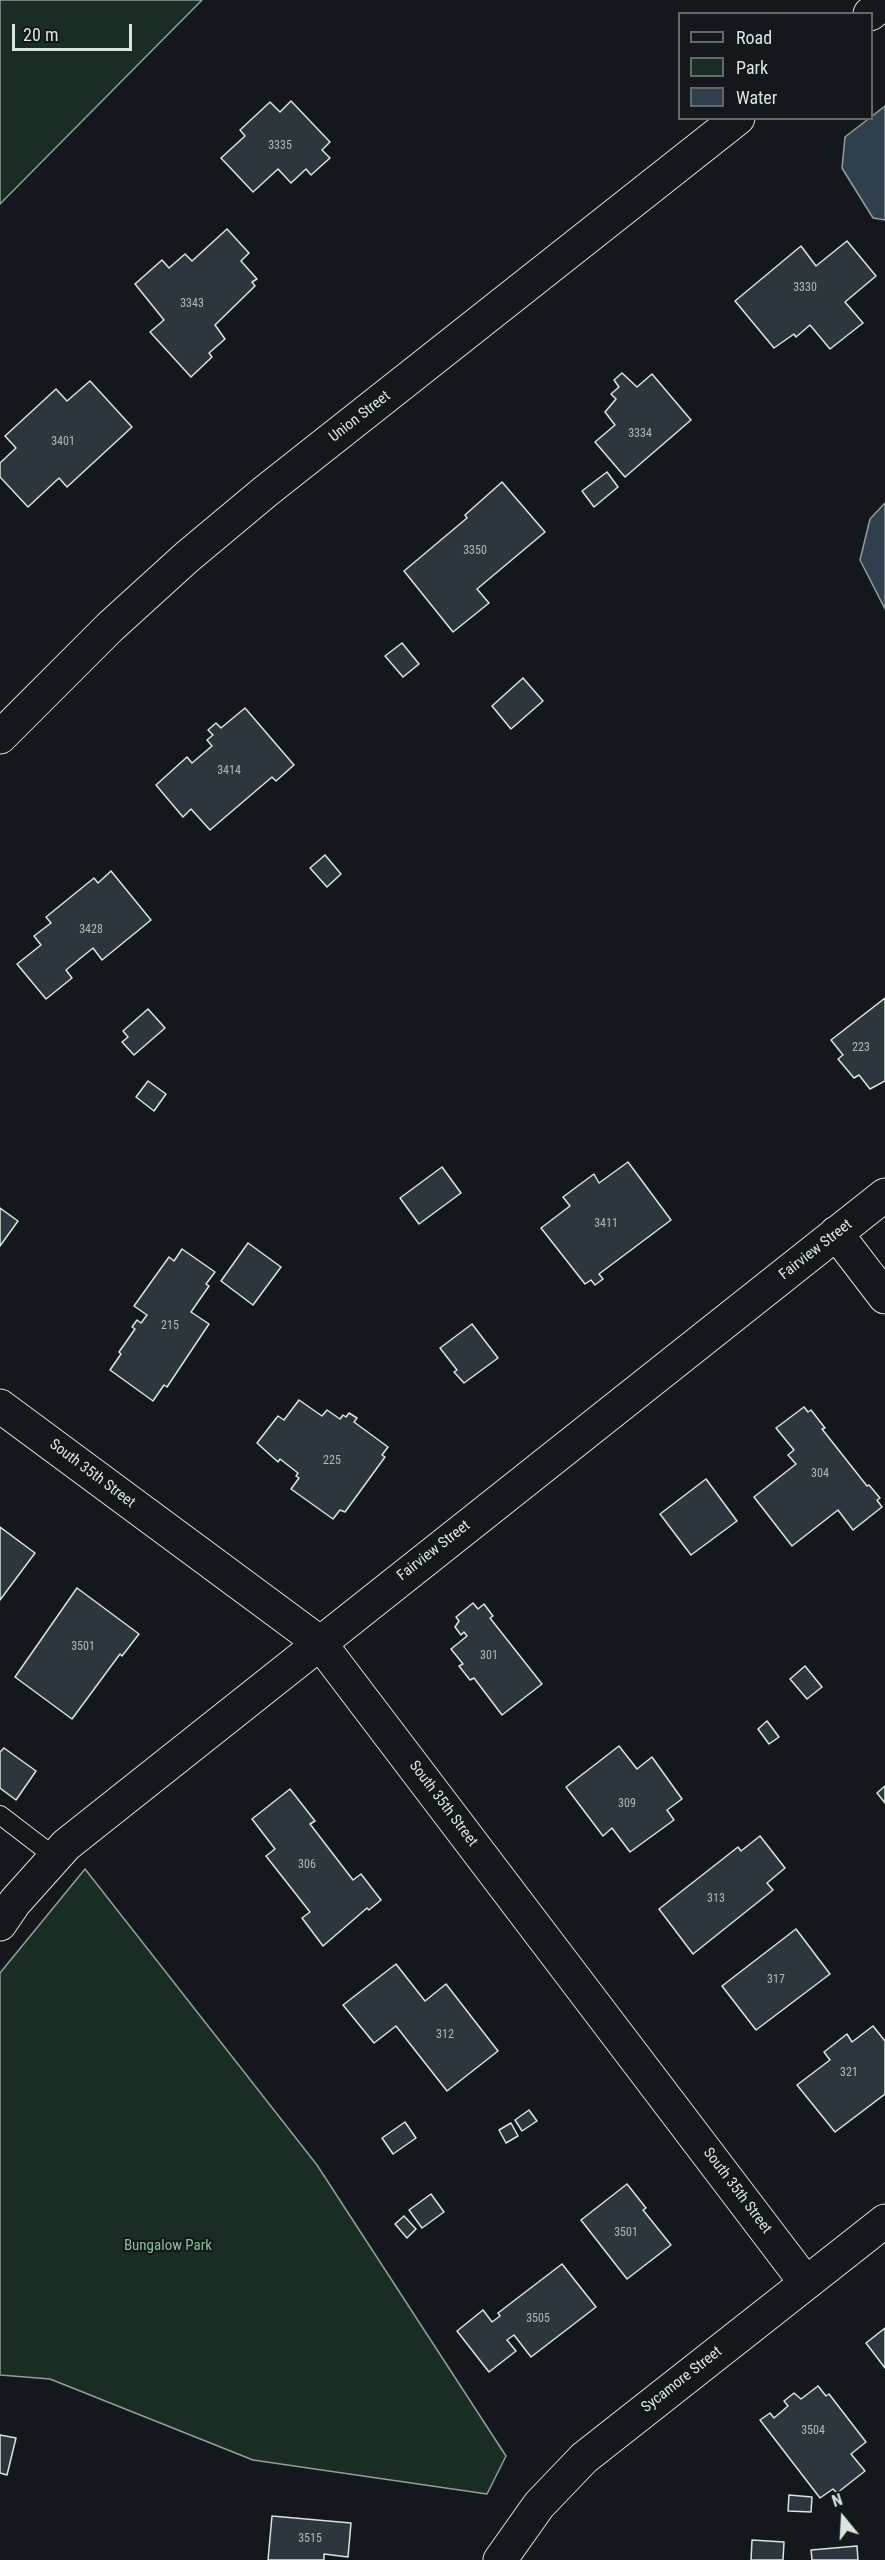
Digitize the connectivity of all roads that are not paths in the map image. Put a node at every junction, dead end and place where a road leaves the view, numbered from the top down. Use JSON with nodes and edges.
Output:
{"nodes":[{"id":1,"x":885,"y":2,"type":"edge"},
{"id":2,"x":872,"y":12,"type":"edge"},
{"id":3,"x":735,"y":120,"type":"edge"},
{"id":4,"x":0,"y":737,"type":"edge"},
{"id":5,"x":885,"y":1196,"type":"edge"},
{"id":6,"x":836,"y":1233,"type":"junction"},
{"id":7,"x":885,"y":1298,"type":"edge"},
{"id":8,"x":0,"y":1406,"type":"edge"},
{"id":9,"x":319,"y":1642,"type":"junction"},
{"id":10,"x":0,"y":1815,"type":"edge"},
{"id":11,"x":55,"y":1857,"type":"junction"},
{"id":12,"x":0,"y":1924,"type":"edge"},
{"id":13,"x":885,"y":2221,"type":"edge"},
{"id":14,"x":807,"y":2283,"type":"junction"},
{"id":15,"x":500,"y":2560,"type":"edge"}],
"edges":[{"from":1,"to":2,"type":"street"},
{"from":3,"to":4,"type":"street","name":"Union Street"},
{"from":5,"to":6,"type":"street","name":"Fairview Street"},
{"from":6,"to":7,"type":"street"},
{"from":6,"to":9,"type":"street","name":"Fairview Street"},
{"from":8,"to":9,"type":"street","name":"South 35th Street"},
{"from":9,"to":11,"type":"street","name":"Fairview Street"},
{"from":9,"to":14,"type":"street","name":"South 35th Street"},
{"from":10,"to":11,"type":"lane"},
{"from":11,"to":12,"type":"street","name":"Fairview Street"},
{"from":13,"to":14,"type":"street","name":"Sycamore Street"},
{"from":14,"to":15,"type":"street","name":"Sycamore Street"}]}
